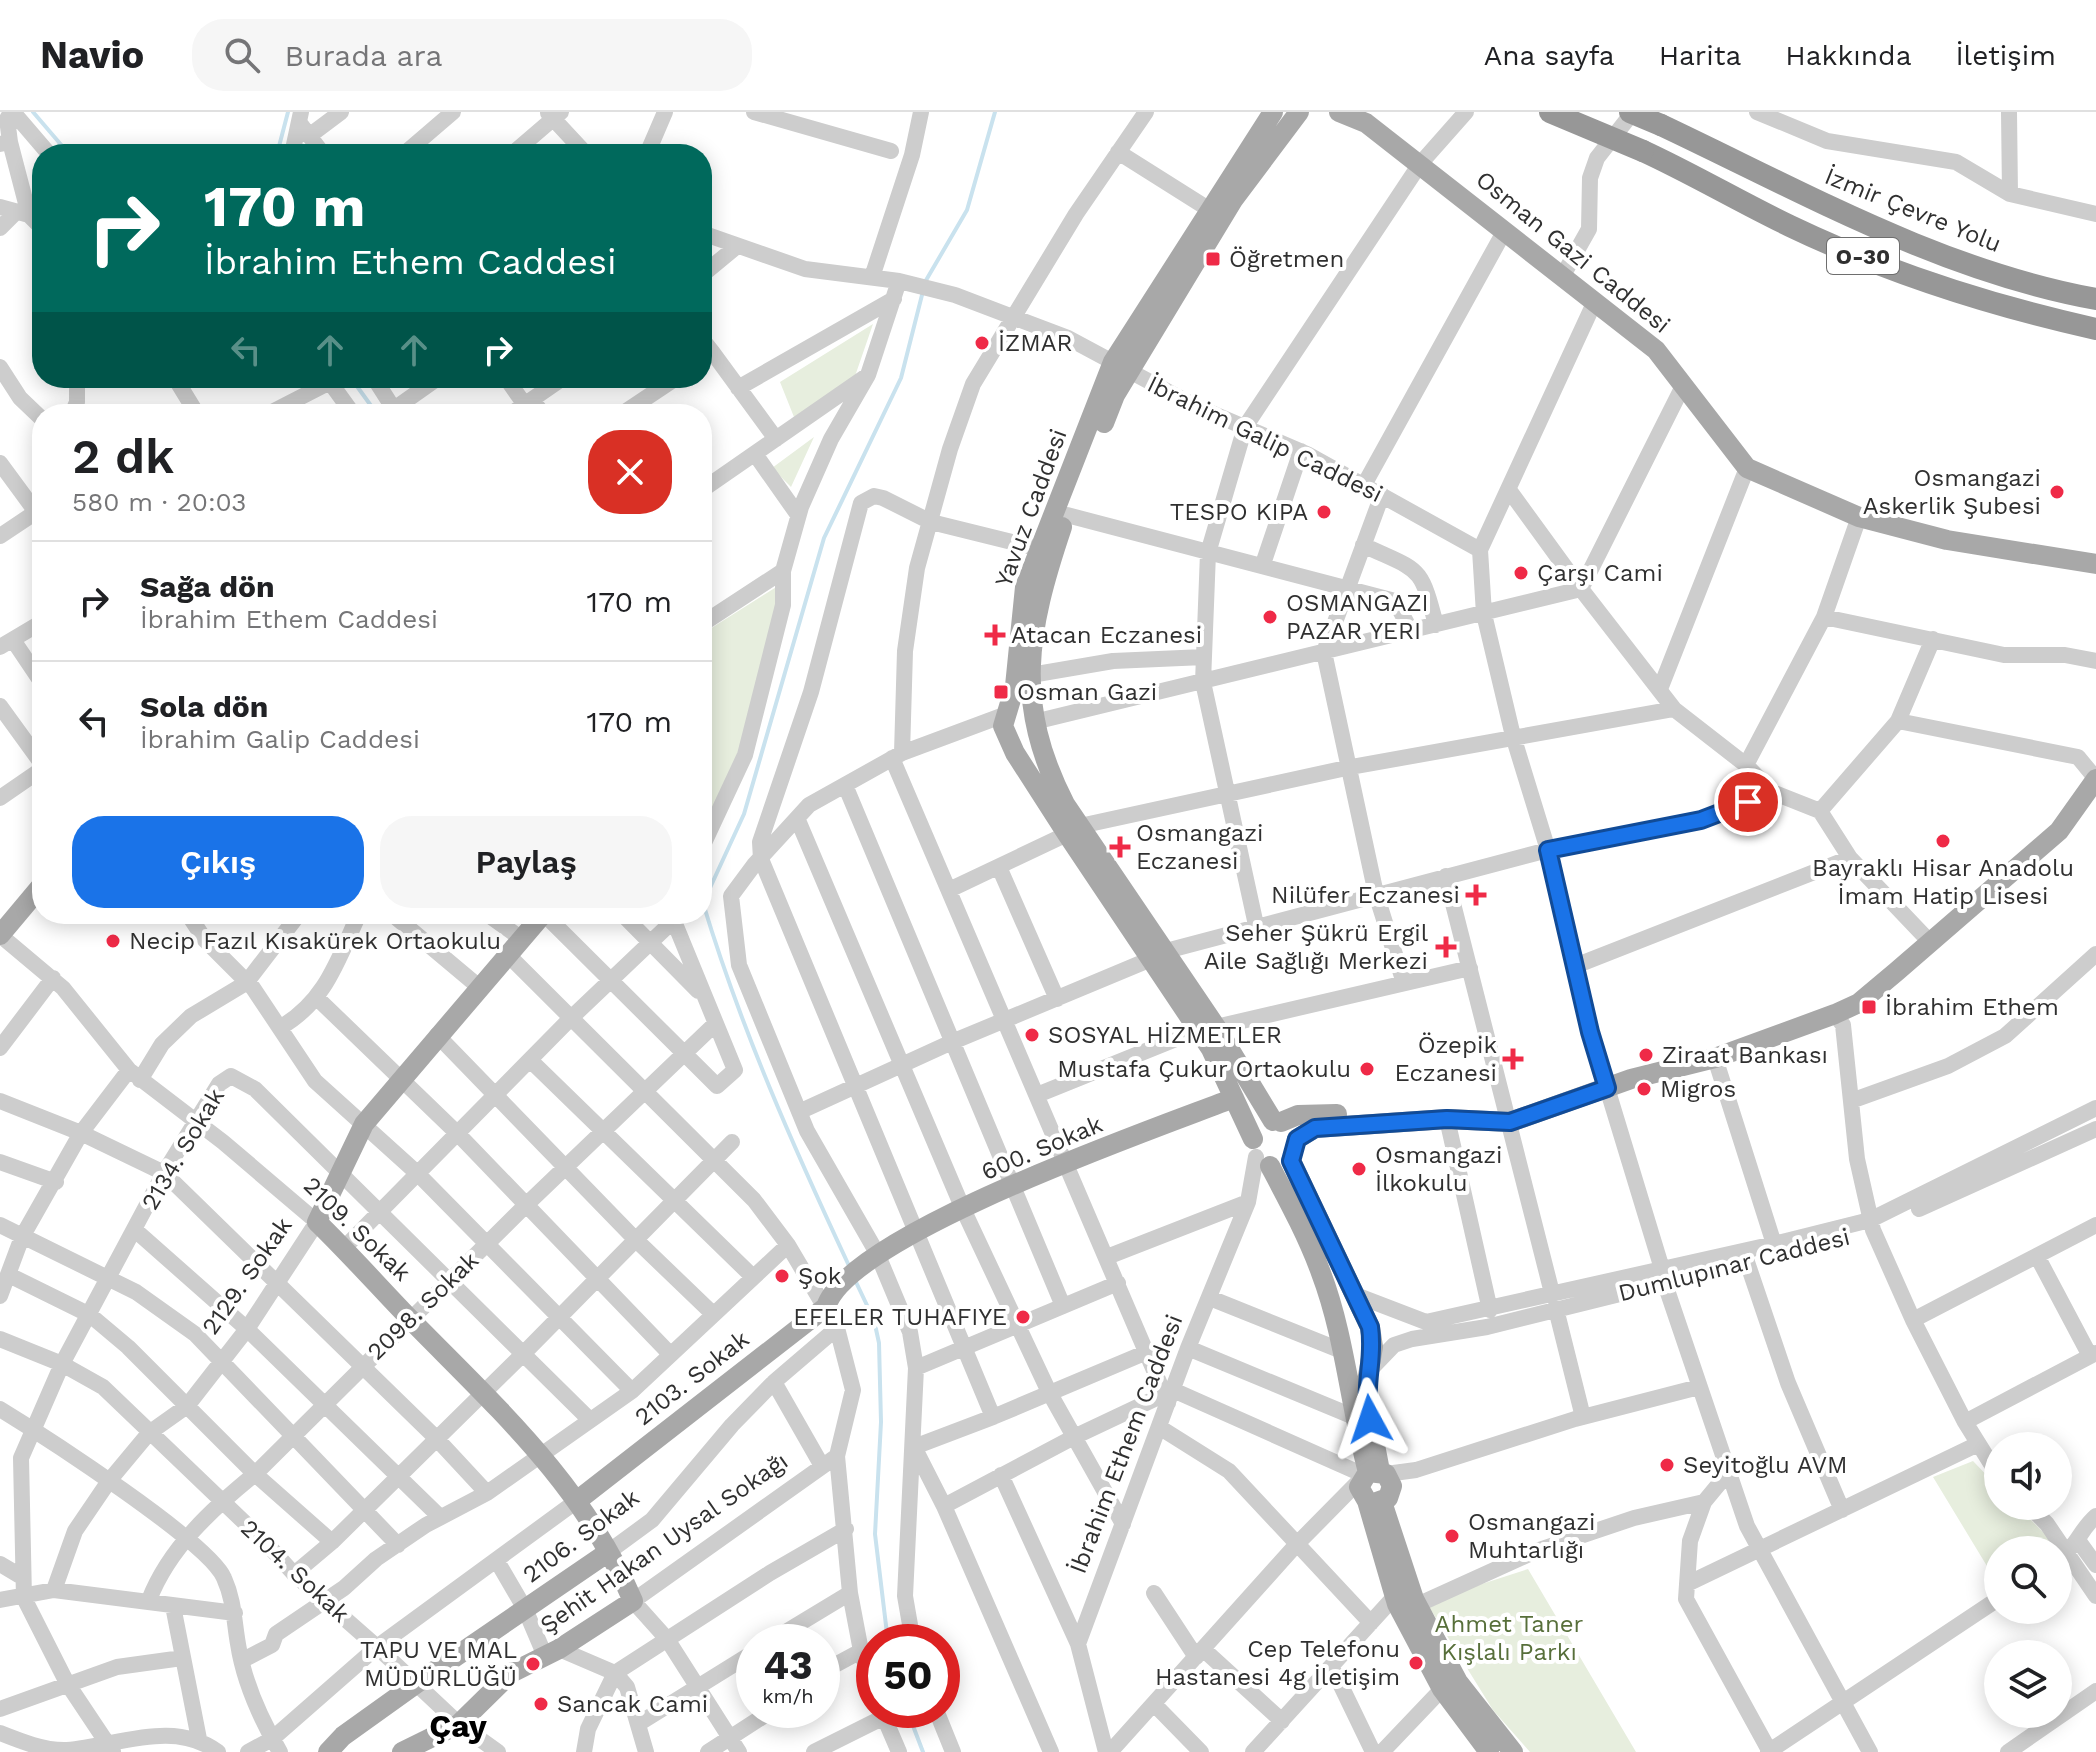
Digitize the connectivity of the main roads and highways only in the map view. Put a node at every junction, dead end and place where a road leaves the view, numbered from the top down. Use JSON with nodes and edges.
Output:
{"nodes":[{"id":1,"x":1273,"y":112,"type":"edge"},
{"id":2,"x":1299,"y":112,"type":"edge"},
{"id":3,"x":1339,"y":112,"type":"edge"},
{"id":4,"x":1550,"y":112,"type":"edge"},
{"id":5,"x":1632,"y":112,"type":"edge"},
{"id":6,"x":1361,"y":117,"type":"edge"},
{"id":7,"x":2096,"y":299,"type":"edge"},
{"id":8,"x":2096,"y":329,"type":"edge"},
{"id":9,"x":1122,"y":367,"type":"junction"},
{"id":10,"x":2065,"y":557,"type":"junction"},
{"id":11,"x":2096,"y":557,"type":"edge"},
{"id":12,"x":2096,"y":564,"type":"edge"},
{"id":13,"x":1005,"y":726,"type":"junction"},
{"id":14,"x":1035,"y":727,"type":"junction"},
{"id":15,"x":2096,"y":779,"type":"edge"},
{"id":16,"x":1074,"y":830,"type":"junction"},
{"id":17,"x":32,"y":897,"type":"edge"},
{"id":18,"x":535,"y":924,"type":"edge"},
{"id":19,"x":0,"y":935,"type":"edge"},
{"id":20,"x":1207,"y":1029,"type":"junction"},
{"id":21,"x":1234,"y":1098,"type":"junction"},
{"id":22,"x":1447,"y":1119,"type":"junction"},
{"id":23,"x":1277,"y":1122,"type":"junction"},
{"id":24,"x":1297,"y":1139,"type":"junction"},
{"id":25,"x":1260,"y":1154,"type":"junction"},
{"id":26,"x":1291,"y":1161,"type":"junction"},
{"id":27,"x":317,"y":1222,"type":"joint"},
{"id":28,"x":876,"y":1254,"type":"joint"},
{"id":29,"x":1375,"y":1483,"type":"junction"},
{"id":30,"x":578,"y":1500,"type":"junction"},
{"id":31,"x":607,"y":1553,"type":"junction"},
{"id":32,"x":633,"y":1601,"type":"joint"},
{"id":33,"x":432,"y":1746,"type":"edge"},
{"id":34,"x":328,"y":1752,"type":"edge"},
{"id":35,"x":402,"y":1752,"type":"edge"},
{"id":36,"x":1489,"y":1752,"type":"edge"},
{"id":37,"x":1513,"y":1752,"type":"edge"}],
"edges":[{"from":1,"to":9,"type":"main road","name":"Yavuz Caddesi"},
{"from":2,"to":9,"type":"main road","name":"Yavuz Caddesi"},
{"from":3,"to":6,"type":"main road","name":"Osman Gazi Caddesi"},
{"from":4,"to":8,"type":"highway","number":"O-30","bridge":true},
{"from":5,"to":7,"type":"highway","name":"İzmir Çevre Yolu","number":"O-30","bridge":true},
{"from":6,"to":10,"type":"main road","name":"Osman Gazi Caddesi"},
{"from":9,"to":13,"type":"main road","name":"Yavuz Caddesi"},
{"from":9,"to":14,"type":"main road","name":"Yavuz Caddesi"},
{"from":10,"to":11,"type":"main road","name":"Osman Gazi Caddesi"},
{"from":10,"to":12,"type":"main road","name":"Osman Gazi Caddesi"},
{"from":13,"to":14,"type":"main road"},
{"from":13,"to":16,"type":"main road","name":"Yavuz Caddesi"},
{"from":14,"to":16,"type":"main road","name":"Yavuz Caddesi"},
{"from":15,"to":22,"type":"main road"},
{"from":16,"to":20,"type":"main road","name":"Yavuz Caddesi"},
{"from":16,"to":20,"type":"main road","name":"Yavuz Caddesi"},
{"from":17,"to":19,"type":"main road"},
{"from":18,"to":27,"type":"main road","name":"2129. Sokak"},
{"from":20,"to":21,"type":"main road","name":"Yavuz Caddesi"},
{"from":20,"to":23,"type":"main road","name":"Yavuz Caddesi"},
{"from":21,"to":25,"type":"main road","name":"Yavuz Caddesi"},
{"from":21,"to":28,"type":"main road","name":"600. Sokak"},
{"from":22,"to":23,"type":"main road"},
{"from":22,"to":24,"type":"main road"},
{"from":23,"to":24,"type":"main road"},
{"from":23,"to":25,"type":"main road"},
{"from":24,"to":26,"type":"main road"},
{"from":25,"to":26,"type":"main road"},
{"from":25,"to":29,"type":"main road","name":"Yavuz Caddesi"},
{"from":26,"to":29,"type":"main road"},
{"from":27,"to":30,"type":"main road","name":"2109. Sokak"},
{"from":28,"to":30,"type":"main road","name":"2103. Sokak"},
{"from":29,"to":36,"type":"main road"},
{"from":29,"to":37,"type":"main road"},
{"from":30,"to":31,"type":"main road","name":"2109. Sokak"},
{"from":31,"to":32,"type":"main road","name":"2109. Sokak"},
{"from":31,"to":34,"type":"main road","name":"2106. Sokak"},
{"from":32,"to":33,"type":"main road","name":"Şehit Hakan Uysal Sokağı"},
{"from":33,"to":35,"type":"main road","name":"Şehit Hakan Uysal Sokağı"}]}
